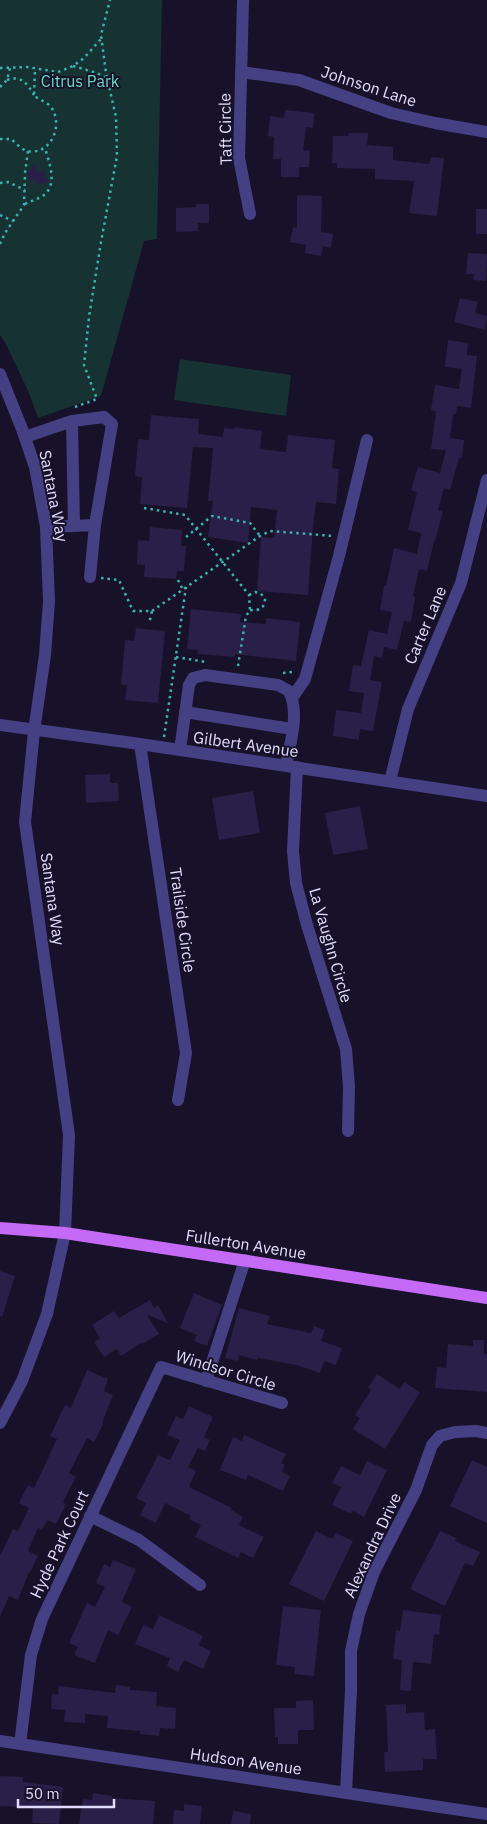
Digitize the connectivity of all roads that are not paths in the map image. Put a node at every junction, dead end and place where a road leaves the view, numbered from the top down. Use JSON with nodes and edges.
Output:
{"nodes":[{"id":1,"x":243,"y":0,"type":"edge"},
{"id":2,"x":241,"y":72,"type":"junction"},
{"id":3,"x":487,"y":132,"type":"edge"},
{"id":4,"x":250,"y":214,"type":"dead end"},
{"id":5,"x":0,"y":374,"type":"edge"},
{"id":6,"x":71,"y":415,"type":"junction"},
{"id":7,"x":25,"y":437,"type":"junction"},
{"id":8,"x":367,"y":440,"type":"dead end"},
{"id":9,"x":487,"y":480,"type":"edge"},
{"id":10,"x":482,"y":521,"type":"edge"},
{"id":11,"x":74,"y":525,"type":"junction"},
{"id":12,"x":94,"y":525,"type":"junction"},
{"id":13,"x":46,"y":527,"type":"junction"},
{"id":14,"x":90,"y":577,"type":"road end"},
{"id":15,"x":292,"y":698,"type":"junction"},
{"id":16,"x":185,"y":712,"type":"junction"},
{"id":17,"x":0,"y":726,"type":"edge"},
{"id":18,"x":292,"y":729,"type":"junction"},
{"id":19,"x":34,"y":731,"type":"junction"},
{"id":20,"x":140,"y":744,"type":"junction"},
{"id":21,"x":180,"y":750,"type":"junction"},
{"id":22,"x":291,"y":767,"type":"junction"},
{"id":23,"x":390,"y":781,"type":"junction"},
{"id":24,"x":487,"y":796,"type":"edge"},
{"id":25,"x":178,"y":1100,"type":"dead end"},
{"id":26,"x":348,"y":1131,"type":"dead end"},
{"id":27,"x":0,"y":1228,"type":"edge"},
{"id":28,"x":65,"y":1232,"type":"junction"},
{"id":29,"x":244,"y":1260,"type":"junction"},
{"id":30,"x":487,"y":1298,"type":"edge"},
{"id":31,"x":161,"y":1367,"type":"joint"},
{"id":32,"x":206,"y":1381,"type":"junction"},
{"id":33,"x":282,"y":1403,"type":"dead end"},
{"id":34,"x":0,"y":1423,"type":"edge"},
{"id":35,"x":487,"y":1433,"type":"edge"},
{"id":36,"x":90,"y":1516,"type":"junction"},
{"id":37,"x":200,"y":1585,"type":"dead end"},
{"id":38,"x":0,"y":1741,"type":"edge"},
{"id":39,"x":20,"y":1744,"type":"junction"},
{"id":40,"x":346,"y":1793,"type":"junction"},
{"id":41,"x":487,"y":1814,"type":"edge"},
{"id":42,"x":473,"y":1818,"type":"edge"}],
"edges":[{"from":1,"to":2,"type":"street","name":"Taft Circle"},
{"from":2,"to":3,"type":"street","name":"Johnson Lane"},
{"from":2,"to":4,"type":"street","name":"Taft Circle"},
{"from":5,"to":7,"type":"street","name":"Santana Way"},
{"from":6,"to":7,"type":"street"},
{"from":6,"to":11,"type":"street"},
{"from":6,"to":12,"type":"street"},
{"from":7,"to":13,"type":"street","name":"Santana Way"},
{"from":8,"to":15,"type":"street"},
{"from":9,"to":10,"type":"street","name":"Carter Lane"},
{"from":10,"to":23,"type":"street","name":"Carter Lane"},
{"from":11,"to":12,"type":"street"},
{"from":11,"to":13,"type":"street"},
{"from":12,"to":14,"type":"street"},
{"from":13,"to":19,"type":"street","name":"Santana Way"},
{"from":15,"to":16,"type":"street"},
{"from":15,"to":18,"type":"street","name":"La Vaughn Circle"},
{"from":16,"to":18,"type":"street"},
{"from":16,"to":21,"type":"street"},
{"from":17,"to":19,"type":"street","name":"Gilbert Avenue"},
{"from":18,"to":22,"type":"street","name":"La Vaughn Circle"},
{"from":19,"to":20,"type":"street","name":"Gilbert Avenue"},
{"from":19,"to":28,"type":"street","name":"Santana Way"},
{"from":20,"to":21,"type":"street","name":"Gilbert Avenue"},
{"from":20,"to":25,"type":"street","name":"Trailside Circle"},
{"from":21,"to":22,"type":"street","name":"Gilbert Avenue"},
{"from":22,"to":23,"type":"street","name":"Gilbert Avenue"},
{"from":22,"to":26,"type":"street","name":"La Vaughn Circle"},
{"from":23,"to":24,"type":"street","name":"Gilbert Avenue"},
{"from":27,"to":28,"type":"main road","name":"Fullerton Avenue"},
{"from":28,"to":29,"type":"main road","name":"Fullerton Avenue"},
{"from":28,"to":34,"type":"street","name":"Santana Way"},
{"from":29,"to":30,"type":"main road","name":"Fullerton Avenue"},
{"from":29,"to":32,"type":"street"},
{"from":31,"to":32,"type":"street","name":"Windsor Circle"},
{"from":31,"to":36,"type":"street","name":"Hyde Park Court"},
{"from":32,"to":33,"type":"street","name":"Windsor Circle"},
{"from":35,"to":40,"type":"street","name":"Alexandra Drive"},
{"from":36,"to":37,"type":"street"},
{"from":36,"to":39,"type":"street","name":"Hyde Park Court"},
{"from":38,"to":39,"type":"street","name":"Hudson Avenue"},
{"from":39,"to":40,"type":"street","name":"Hudson Avenue"},
{"from":40,"to":42,"type":"street","name":"Hudson Avenue"},
{"from":41,"to":42,"type":"street","name":"Hudson Avenue"}]}
